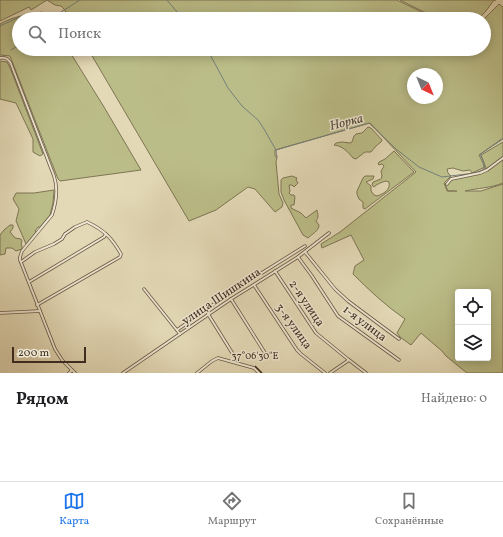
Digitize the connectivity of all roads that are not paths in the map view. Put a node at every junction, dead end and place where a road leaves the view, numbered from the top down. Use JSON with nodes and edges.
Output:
{"nodes":[{"id":1,"x":0,"y":58,"type":"edge"},
{"id":2,"x":503,"y":158,"type":"edge"},
{"id":3,"x":447,"y":184,"type":"dead end"},
{"id":4,"x":329,"y":233,"type":"dead end"},
{"id":5,"x":106,"y":234,"type":"junction"},
{"id":6,"x":305,"y":246,"type":"dead end"},
{"id":7,"x":305,"y":252,"type":"junction"},
{"id":8,"x":298,"y":257,"type":"junction"},
{"id":9,"x":21,"y":262,"type":"junction"},
{"id":10,"x":275,"y":271,"type":"junction"},
{"id":11,"x":29,"y":282,"type":"junction"},
{"id":12,"x":254,"y":284,"type":"junction"},
{"id":13,"x":144,"y":289,"type":"dead end"},
{"id":14,"x":231,"y":299,"type":"junction"},
{"id":15,"x":37,"y":305,"type":"junction"},
{"id":16,"x":40,"y":311,"type":"junction"},
{"id":17,"x":0,"y":313,"type":"edge"},
{"id":18,"x":208,"y":314,"type":"junction"},
{"id":19,"x":177,"y":330,"type":"junction"},
{"id":20,"x":180,"y":334,"type":"junction"},
{"id":21,"x":399,"y":339,"type":"dead end"},
{"id":22,"x":265,"y":353,"type":"dead end"},
{"id":23,"x":236,"y":359,"type":"dead end"},
{"id":24,"x":348,"y":360,"type":"junction"},
{"id":25,"x":399,"y":360,"type":"dead end"},
{"id":26,"x":72,"y":370,"type":"junction"},
{"id":27,"x":69,"y":373,"type":"edge"},
{"id":28,"x":75,"y":373,"type":"edge"},
{"id":29,"x":123,"y":373,"type":"edge"},
{"id":30,"x":197,"y":373,"type":"edge"},
{"id":31,"x":258,"y":373,"type":"edge"},
{"id":32,"x":325,"y":373,"type":"edge"},
{"id":33,"x":330,"y":373,"type":"edge"},
{"id":34,"x":366,"y":373,"type":"edge"}],
"edges":[{"from":1,"to":9,"type":"street"},
{"from":2,"to":3,"type":"street"},
{"from":4,"to":7,"type":"street","name":"улица Шишкина"},
{"from":5,"to":9,"type":"street"},
{"from":5,"to":11,"type":"street"},
{"from":5,"to":15,"type":"street"},
{"from":6,"to":19,"type":"street"},
{"from":7,"to":8,"type":"street","name":"улица Шишкина"},
{"from":7,"to":21,"type":"street"},
{"from":8,"to":10,"type":"street","name":"улица Шишкина"},
{"from":8,"to":25,"type":"street","name":"1-я улица"},
{"from":9,"to":11,"type":"street"},
{"from":10,"to":12,"type":"street","name":"улица Шишкина"},
{"from":10,"to":24,"type":"street","name":"2-я улица"},
{"from":11,"to":15,"type":"street"},
{"from":12,"to":14,"type":"street","name":"улица Шишкина"},
{"from":12,"to":32,"type":"street","name":"3-я улица"},
{"from":13,"to":19,"type":"street"},
{"from":14,"to":18,"type":"street","name":"улица Шишкина"},
{"from":14,"to":22,"type":"street"},
{"from":15,"to":16,"type":"street"},
{"from":16,"to":17,"type":"street"},
{"from":16,"to":26,"type":"street"},
{"from":18,"to":20,"type":"street","name":"улица Шишкина"},
{"from":18,"to":23,"type":"street"},
{"from":19,"to":20,"type":"street"},
{"from":20,"to":29,"type":"street","name":"улица Шишкина"},
{"from":24,"to":33,"type":"street"},
{"from":24,"to":34,"type":"street","name":"2-я улица"},
{"from":26,"to":27,"type":"street"},
{"from":26,"to":28,"type":"street"},
{"from":30,"to":31,"type":"street"}]}
